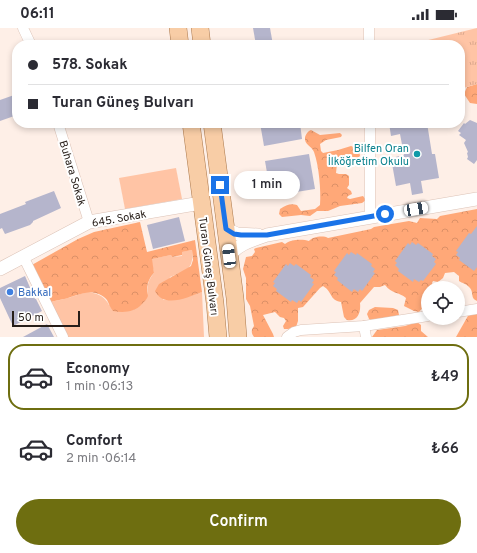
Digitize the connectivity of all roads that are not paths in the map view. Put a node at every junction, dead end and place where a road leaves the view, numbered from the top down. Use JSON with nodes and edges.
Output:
{"nodes":[{"id":1,"x":23,"y":28,"type":"edge"},
{"id":2,"x":178,"y":28,"type":"edge"},
{"id":3,"x":200,"y":28,"type":"edge"},
{"id":4,"x":369,"y":28,"type":"edge"},
{"id":5,"x":29,"y":40,"type":"edge"},
{"id":6,"x":179,"y":40,"type":"edge"},
{"id":7,"x":201,"y":40,"type":"edge"},
{"id":8,"x":369,"y":40,"type":"edge"},
{"id":9,"x":60,"y":128,"type":"edge"},
{"id":10,"x":192,"y":128,"type":"edge"},
{"id":11,"x":213,"y":128,"type":"edge"},
{"id":12,"x":370,"y":128,"type":"edge"},
{"id":13,"x":477,"y":199,"type":"edge"},
{"id":14,"x":201,"y":203,"type":"junction"},
{"id":15,"x":370,"y":217,"type":"junction"},
{"id":16,"x":89,"y":222,"type":"junction"},
{"id":17,"x":226,"y":229,"type":"junction"},
{"id":18,"x":267,"y":235,"type":"junction"},
{"id":19,"x":23,"y":256,"type":"junction"},
{"id":20,"x":229,"y":256,"type":"junction"},
{"id":21,"x":0,"y":269,"type":"edge"},
{"id":22,"x":477,"y":309,"type":"edge"},
{"id":23,"x":465,"y":311,"type":"edge"},
{"id":24,"x":421,"y":317,"type":"edge"},
{"id":25,"x":364,"y":326,"type":"junction"},
{"id":26,"x":63,"y":337,"type":"edge"},
{"id":27,"x":218,"y":337,"type":"edge"},
{"id":28,"x":238,"y":337,"type":"edge"},
{"id":29,"x":287,"y":337,"type":"edge"},
{"id":30,"x":366,"y":337,"type":"edge"}],
"edges":[{"from":1,"to":5,"type":"street"},
{"from":2,"to":6,"type":"main road"},
{"from":3,"to":7,"type":"main road"},
{"from":4,"to":8,"type":"street"},
{"from":9,"to":16,"type":"street","name":"Buhara Sokak"},
{"from":10,"to":14,"type":"main road","name":"Turan Güneş Bulvarı"},
{"from":11,"to":17,"type":"main road","name":"Turan Güneş Bulvarı"},
{"from":12,"to":15,"type":"street"},
{"from":13,"to":15,"type":"street"},
{"from":14,"to":16,"type":"street","name":"645. Sokak"},
{"from":14,"to":27,"type":"main road","name":"Turan Güneş Bulvarı"},
{"from":15,"to":18,"type":"street"},
{"from":16,"to":19,"type":"street","name":"645. Sokak"},
{"from":17,"to":18,"type":"street"},
{"from":17,"to":20,"type":"main road","name":"Turan Güneş Bulvarı"},
{"from":18,"to":20,"type":"street"},
{"from":19,"to":21,"type":"street","name":"645. Sokak"},
{"from":19,"to":26,"type":"street"},
{"from":20,"to":28,"type":"main road","name":"Turan Güneş Bulvarı"},
{"from":22,"to":23,"type":"street"},
{"from":24,"to":25,"type":"street"},
{"from":25,"to":29,"type":"street"},
{"from":25,"to":30,"type":"street"}]}
